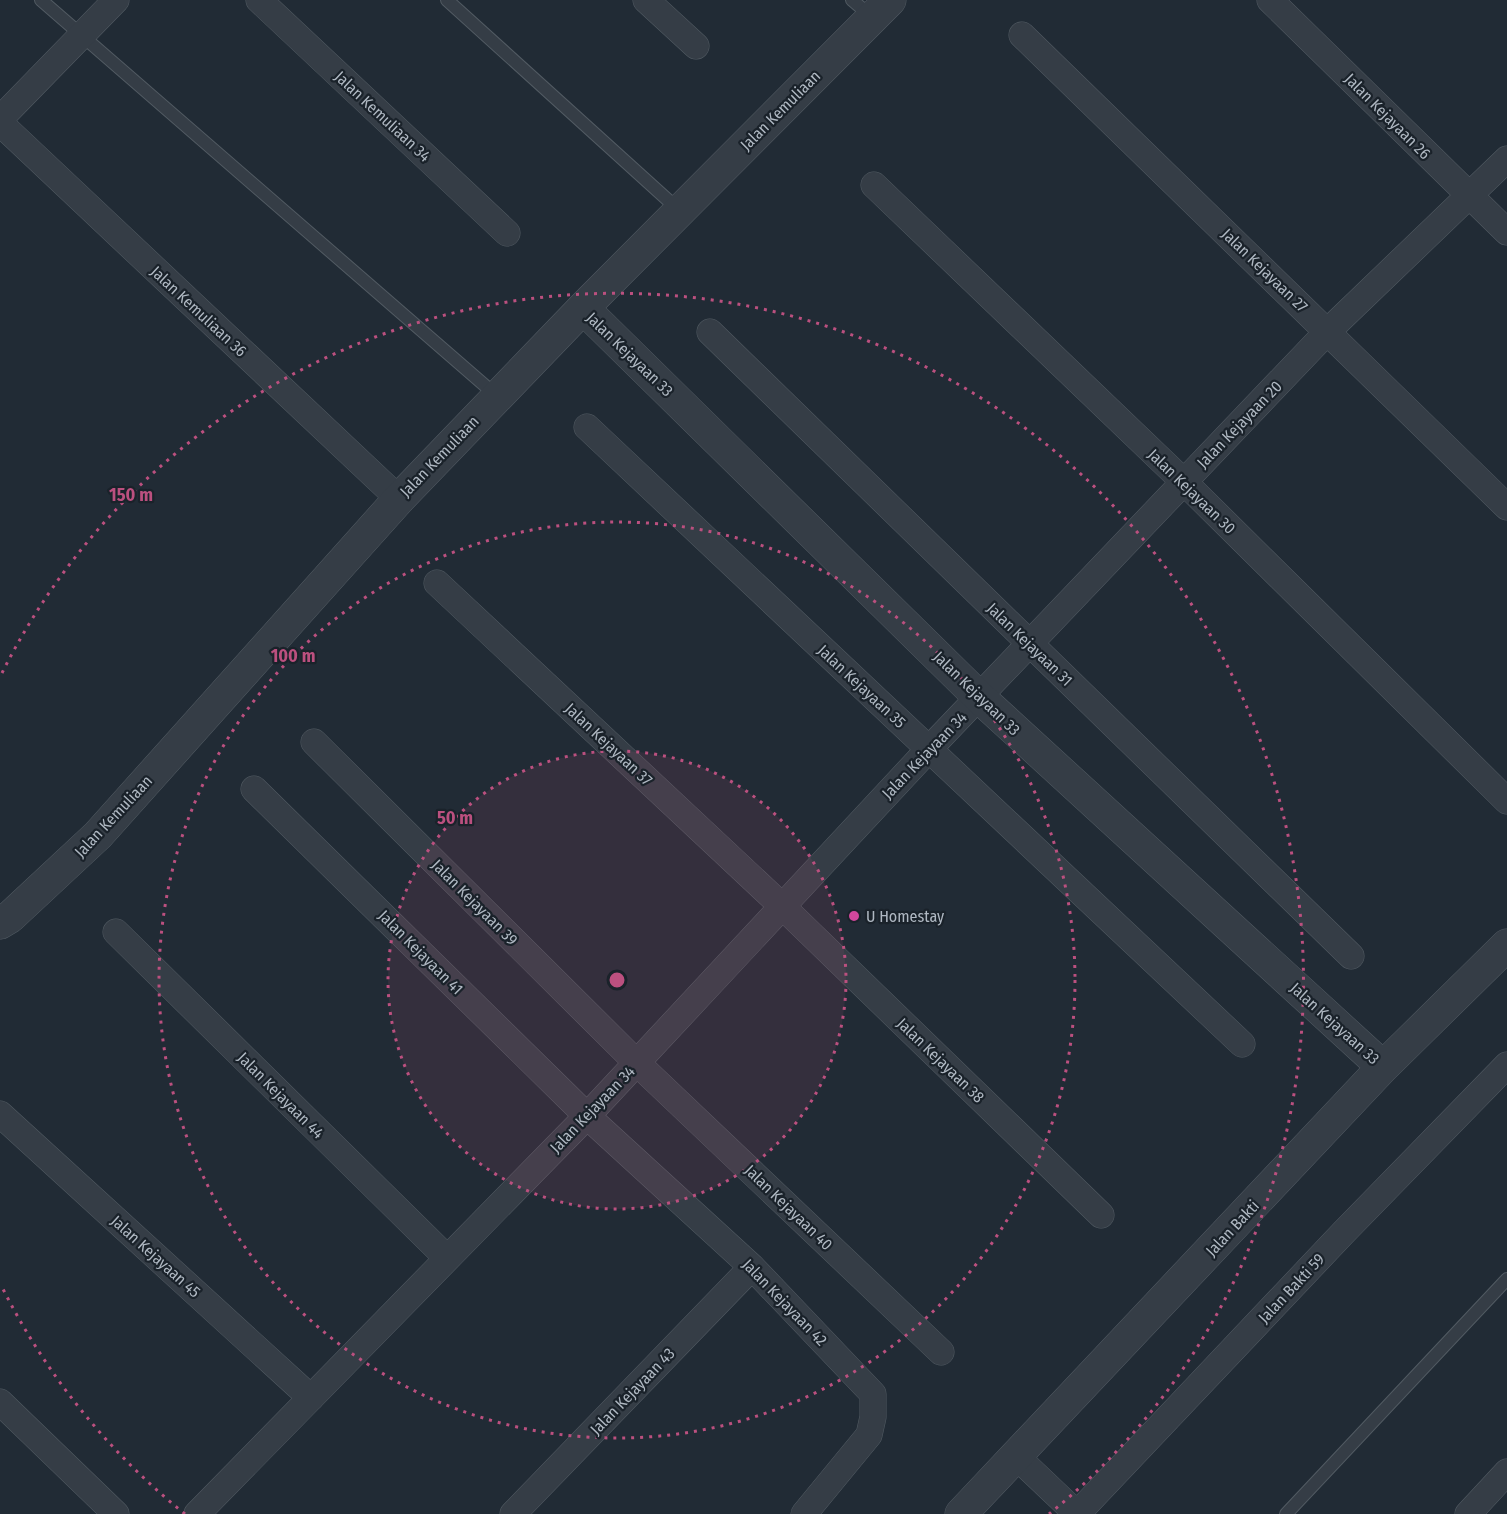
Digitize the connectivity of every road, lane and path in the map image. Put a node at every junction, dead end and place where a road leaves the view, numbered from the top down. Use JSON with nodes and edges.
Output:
{"nodes":[{"id":1,"x":41,"y":0,"type":"edge"},
{"id":2,"x":116,"y":0,"type":"edge"},
{"id":3,"x":259,"y":0,"type":"edge"},
{"id":4,"x":447,"y":0,"type":"edge"},
{"id":5,"x":646,"y":0,"type":"edge"},
{"id":6,"x":1270,"y":0,"type":"edge"},
{"id":7,"x":872,"y":6,"type":"edge"},
{"id":8,"x":81,"y":35,"type":"junction"},
{"id":9,"x":1022,"y":35,"type":"dead end"},
{"id":10,"x":696,"y":46,"type":"dead end"},
{"id":11,"x":0,"y":121,"type":"edge"},
{"id":12,"x":1507,"y":159,"type":"edge"},
{"id":13,"x":874,"y":185,"type":"dead end"},
{"id":14,"x":1468,"y":196,"type":"junction"},
{"id":15,"x":680,"y":211,"type":"junction"},
{"id":16,"x":1507,"y":232,"type":"edge"},
{"id":17,"x":507,"y":233,"type":"dead end"},
{"id":18,"x":583,"y":308,"type":"junction"},
{"id":19,"x":1328,"y":331,"type":"junction"},
{"id":20,"x":710,"y":332,"type":"dead end"},
{"id":21,"x":497,"y":396,"type":"junction"},
{"id":22,"x":587,"y":427,"type":"dead end"},
{"id":23,"x":1184,"y":482,"type":"junction"},
{"id":24,"x":399,"y":499,"type":"junction"},
{"id":25,"x":1507,"y":507,"type":"edge"},
{"id":26,"x":437,"y":583,"type":"dead end"},
{"id":27,"x":1030,"y":644,"type":"junction"},
{"id":28,"x":979,"y":697,"type":"junction"},
{"id":29,"x":314,"y":742,"type":"dead end"},
{"id":30,"x":929,"y":749,"type":"junction"},
{"id":31,"x":254,"y":789,"type":"dead end"},
{"id":32,"x":1507,"y":801,"type":"edge"},
{"id":33,"x":782,"y":906,"type":"junction"},
{"id":34,"x":0,"y":923,"type":"edge"},
{"id":35,"x":116,"y":932,"type":"dead end"},
{"id":36,"x":1507,"y":945,"type":"edge"},
{"id":37,"x":1351,"y":956,"type":"dead end"},
{"id":38,"x":1242,"y":1044,"type":"dead end"},
{"id":39,"x":637,"y":1062,"type":"junction"},
{"id":40,"x":1507,"y":1065,"type":"edge"},
{"id":41,"x":1383,"y":1067,"type":"junction"},
{"id":42,"x":0,"y":1114,"type":"edge"},
{"id":43,"x":587,"y":1116,"type":"junction"},
{"id":44,"x":1101,"y":1215,"type":"dead end"},
{"id":45,"x":447,"y":1258,"type":"junction"},
{"id":46,"x":752,"y":1267,"type":"junction"},
{"id":47,"x":1507,"y":1279,"type":"edge"},
{"id":48,"x":941,"y":1352,"type":"dead end"},
{"id":49,"x":311,"y":1398,"type":"junction"},
{"id":50,"x":0,"y":1402,"type":"edge"},
{"id":51,"x":1017,"y":1457,"type":"junction"},
{"id":52,"x":1507,"y":1472,"type":"edge"},
{"id":53,"x":116,"y":1514,"type":"edge"},
{"id":54,"x":197,"y":1514,"type":"edge"},
{"id":55,"x":513,"y":1514,"type":"edge"},
{"id":56,"x":804,"y":1514,"type":"edge"},
{"id":57,"x":961,"y":1514,"type":"edge"},
{"id":58,"x":1077,"y":1514,"type":"edge"},
{"id":59,"x":1286,"y":1514,"type":"edge"},
{"id":60,"x":1468,"y":1514,"type":"edge"}],
"edges":[{"from":1,"to":8,"type":"lane"},
{"from":2,"to":8,"type":"street"},
{"from":3,"to":17,"type":"street","name":"Jalan Kemuliaan 34"},
{"from":4,"to":15,"type":"lane"},
{"from":5,"to":10,"type":"street"},
{"from":6,"to":14,"type":"street","name":"Jalan Kejayaan 26"},
{"from":7,"to":15,"type":"street","name":"Jalan Kemuliaan"},
{"from":8,"to":11,"type":"street"},
{"from":8,"to":21,"type":"lane"},
{"from":9,"to":19,"type":"street","name":"Jalan Kejayaan 27"},
{"from":11,"to":24,"type":"street","name":"Jalan Kemuliaan 36"},
{"from":12,"to":14,"type":"street","name":"Jalan Kejayaan 20"},
{"from":13,"to":23,"type":"street","name":"Jalan Kejayaan 30"},
{"from":14,"to":16,"type":"street","name":"Jalan Kejayaan 26"},
{"from":14,"to":19,"type":"street","name":"Jalan Kejayaan 20"},
{"from":15,"to":18,"type":"street","name":"Jalan Kemuliaan"},
{"from":18,"to":21,"type":"street","name":"Jalan Kemuliaan"},
{"from":18,"to":28,"type":"street","name":"Jalan Kejayaan 33"},
{"from":19,"to":23,"type":"street","name":"Jalan Kejayaan 20"},
{"from":19,"to":25,"type":"street","name":"Jalan Kejayaan 27"},
{"from":20,"to":27,"type":"street","name":"Jalan Kejayaan 31"},
{"from":21,"to":24,"type":"street","name":"Jalan Kemuliaan"},
{"from":22,"to":30,"type":"street","name":"Jalan Kejayaan 35"},
{"from":23,"to":27,"type":"street","name":"Jalan Kejayaan 20"},
{"from":23,"to":32,"type":"street","name":"Jalan Kejayaan 30"},
{"from":24,"to":34,"type":"street","name":"Jalan Kemuliaan"},
{"from":26,"to":33,"type":"street","name":"Jalan Kejayaan 37"},
{"from":27,"to":28,"type":"street","name":"Jalan Kejayaan 20"},
{"from":27,"to":37,"type":"street","name":"Jalan Kejayaan 31"},
{"from":28,"to":30,"type":"street","name":"Jalan Kejayaan 34"},
{"from":28,"to":41,"type":"street","name":"Jalan Kejayaan 33"},
{"from":29,"to":39,"type":"street","name":"Jalan Kejayaan 39"},
{"from":30,"to":33,"type":"street","name":"Jalan Kejayaan 34"},
{"from":30,"to":38,"type":"street","name":"Jalan Kejayaan 35"},
{"from":31,"to":43,"type":"street","name":"Jalan Kejayaan 41"},
{"from":33,"to":39,"type":"street","name":"Jalan Kejayaan 34"},
{"from":33,"to":44,"type":"street","name":"Jalan Kejayaan 38"},
{"from":35,"to":45,"type":"street","name":"Jalan Kejayaan 44"},
{"from":36,"to":41,"type":"street","name":"Jalan Bakti"},
{"from":39,"to":43,"type":"street","name":"Jalan Kejayaan 34"},
{"from":39,"to":48,"type":"street","name":"Jalan Kejayaan 40"},
{"from":40,"to":58,"type":"street","name":"Jalan Bakti 59"},
{"from":41,"to":51,"type":"street","name":"Jalan Bakti"},
{"from":42,"to":49,"type":"street","name":"Jalan Kejayaan 45"},
{"from":43,"to":45,"type":"street","name":"Jalan Kejayaan 34"},
{"from":43,"to":46,"type":"street","name":"Jalan Kejayaan 42"},
{"from":45,"to":49,"type":"street","name":"Jalan Kejayaan 34"},
{"from":46,"to":55,"type":"street","name":"Jalan Kejayaan 43"},
{"from":46,"to":56,"type":"street","name":"Jalan Kejayaan 42"},
{"from":47,"to":59,"type":"lane"},
{"from":49,"to":54,"type":"street","name":"Jalan Kejayaan 34"},
{"from":50,"to":53,"type":"street"},
{"from":51,"to":57,"type":"street","name":"Jalan Bakti"},
{"from":51,"to":58,"type":"street"},
{"from":52,"to":60,"type":"street"}]}
